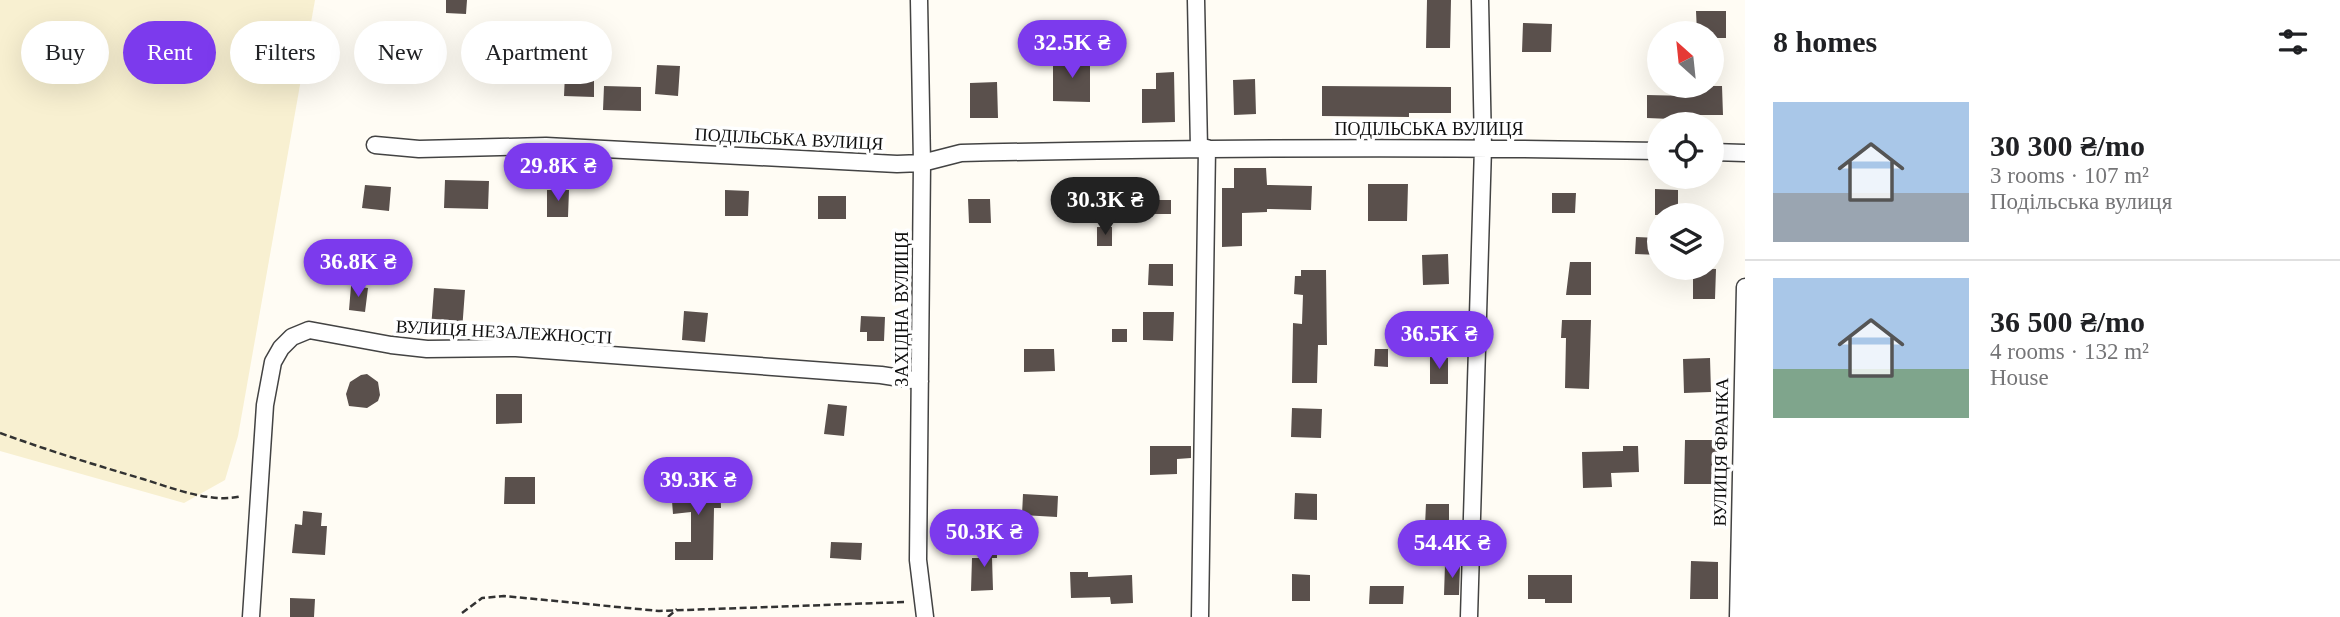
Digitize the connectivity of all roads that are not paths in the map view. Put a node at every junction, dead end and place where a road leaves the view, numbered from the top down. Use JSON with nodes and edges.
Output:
{"nodes":[{"id":1,"x":919,"y":0,"type":"edge"},
{"id":2,"x":1196,"y":0,"type":"edge"},
{"id":3,"x":1480,"y":0,"type":"edge"},
{"id":4,"x":375,"y":145,"type":"dead end"},
{"id":5,"x":1483,"y":147,"type":"junction"},
{"id":6,"x":1203,"y":148,"type":"junction"},
{"id":7,"x":1647,"y":151,"type":"edge"},
{"id":8,"x":1724,"y":152,"type":"edge"},
{"id":9,"x":1745,"y":153,"type":"edge"},
{"id":10,"x":922,"y":163,"type":"junction"},
{"id":11,"x":1745,"y":287,"type":"edge"},
{"id":12,"x":920,"y":380,"type":"junction"},
{"id":13,"x":1743,"y":391,"type":"edge"},
{"id":14,"x":924,"y":609,"type":"edge"},
{"id":15,"x":251,"y":617,"type":"edge"},
{"id":16,"x":1200,"y":617,"type":"edge"},
{"id":17,"x":1469,"y":617,"type":"edge"},
{"id":18,"x":1738,"y":617,"type":"edge"}],
"edges":[{"from":1,"to":10,"type":"street","name":"ЗАХІДНА ВУЛИЦЯ"},
{"from":2,"to":6,"type":"street"},
{"from":3,"to":5,"type":"street"},
{"from":4,"to":10,"type":"street","name":"ПОДІЛЬСЬКА ВУЛИЦЯ"},
{"from":5,"to":6,"type":"street","name":"ПОДІЛЬСЬКА ВУЛИЦЯ"},
{"from":5,"to":7,"type":"street","name":"ПОДІЛЬСЬКА ВУЛИЦЯ"},
{"from":5,"to":17,"type":"street"},
{"from":6,"to":10,"type":"street","name":"ПОДІЛЬСЬКА ВУЛИЦЯ"},
{"from":6,"to":16,"type":"street"},
{"from":8,"to":9,"type":"street"},
{"from":10,"to":12,"type":"street","name":"ЗАХІДНА ВУЛИЦЯ"},
{"from":11,"to":13,"type":"street","name":"ВУЛИЦЯ ФРАНКА"},
{"from":12,"to":14,"type":"street","name":"ЗАХІДНА ВУЛИЦЯ"},
{"from":12,"to":15,"type":"street","name":"ВУЛИЦЯ НЕЗАЛЕЖНОСТІ"},
{"from":13,"to":18,"type":"street","name":"ВУЛИЦЯ ФРАНКА"}]}
